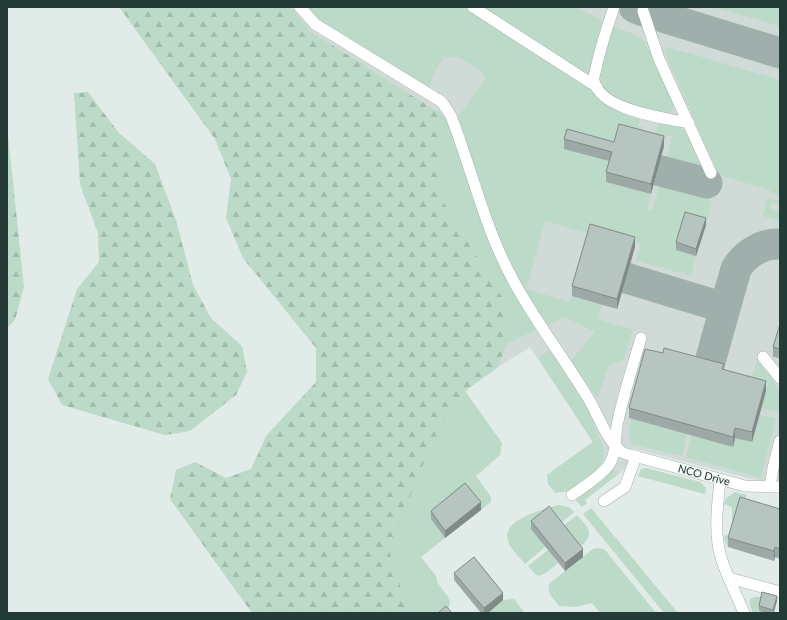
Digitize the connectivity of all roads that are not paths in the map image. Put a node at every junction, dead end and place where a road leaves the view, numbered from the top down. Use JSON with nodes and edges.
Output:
{"nodes":[{"id":1,"x":300,"y":7,"type":"edge"},
{"id":2,"x":473,"y":7,"type":"edge"},
{"id":3,"x":614,"y":7,"type":"edge"},
{"id":4,"x":643,"y":11,"type":"dead end"},
{"id":5,"x":597,"y":87,"type":"junction"},
{"id":6,"x":689,"y":124,"type":"junction"},
{"id":7,"x":711,"y":173,"type":"dead end"},
{"id":8,"x":641,"y":338,"type":"dead end"},
{"id":9,"x":763,"y":357,"type":"dead end"},
{"id":10,"x":780,"y":378,"type":"edge"},
{"id":11,"x":780,"y":442,"type":"edge"},
{"id":12,"x":615,"y":447,"type":"junction"},
{"id":13,"x":633,"y":456,"type":"junction"},
{"id":14,"x":720,"y":480,"type":"junction"},
{"id":15,"x":775,"y":487,"type":"edge"},
{"id":16,"x":572,"y":495,"type":"dead end"},
{"id":17,"x":604,"y":501,"type":"dead end"},
{"id":18,"x":730,"y":578,"type":"junction"},
{"id":19,"x":780,"y":592,"type":"edge"},
{"id":20,"x":744,"y":613,"type":"edge"}],
"edges":[{"from":1,"to":12,"type":"lane"},
{"from":2,"to":5,"type":"lane"},
{"from":3,"to":5,"type":"lane"},
{"from":4,"to":6,"type":"lane"},
{"from":5,"to":6,"type":"lane"},
{"from":6,"to":7,"type":"lane"},
{"from":8,"to":12,"type":"lane"},
{"from":9,"to":10,"type":"lane"},
{"from":11,"to":15,"type":"lane"},
{"from":12,"to":13,"type":"lane","name":"NCO Drive"},
{"from":12,"to":16,"type":"lane"},
{"from":13,"to":14,"type":"lane","name":"NCO Drive"},
{"from":13,"to":17,"type":"lane"},
{"from":14,"to":15,"type":"lane","name":"NCO Drive"},
{"from":14,"to":18,"type":"lane"},
{"from":18,"to":19,"type":"lane"},
{"from":18,"to":20,"type":"lane"}]}
